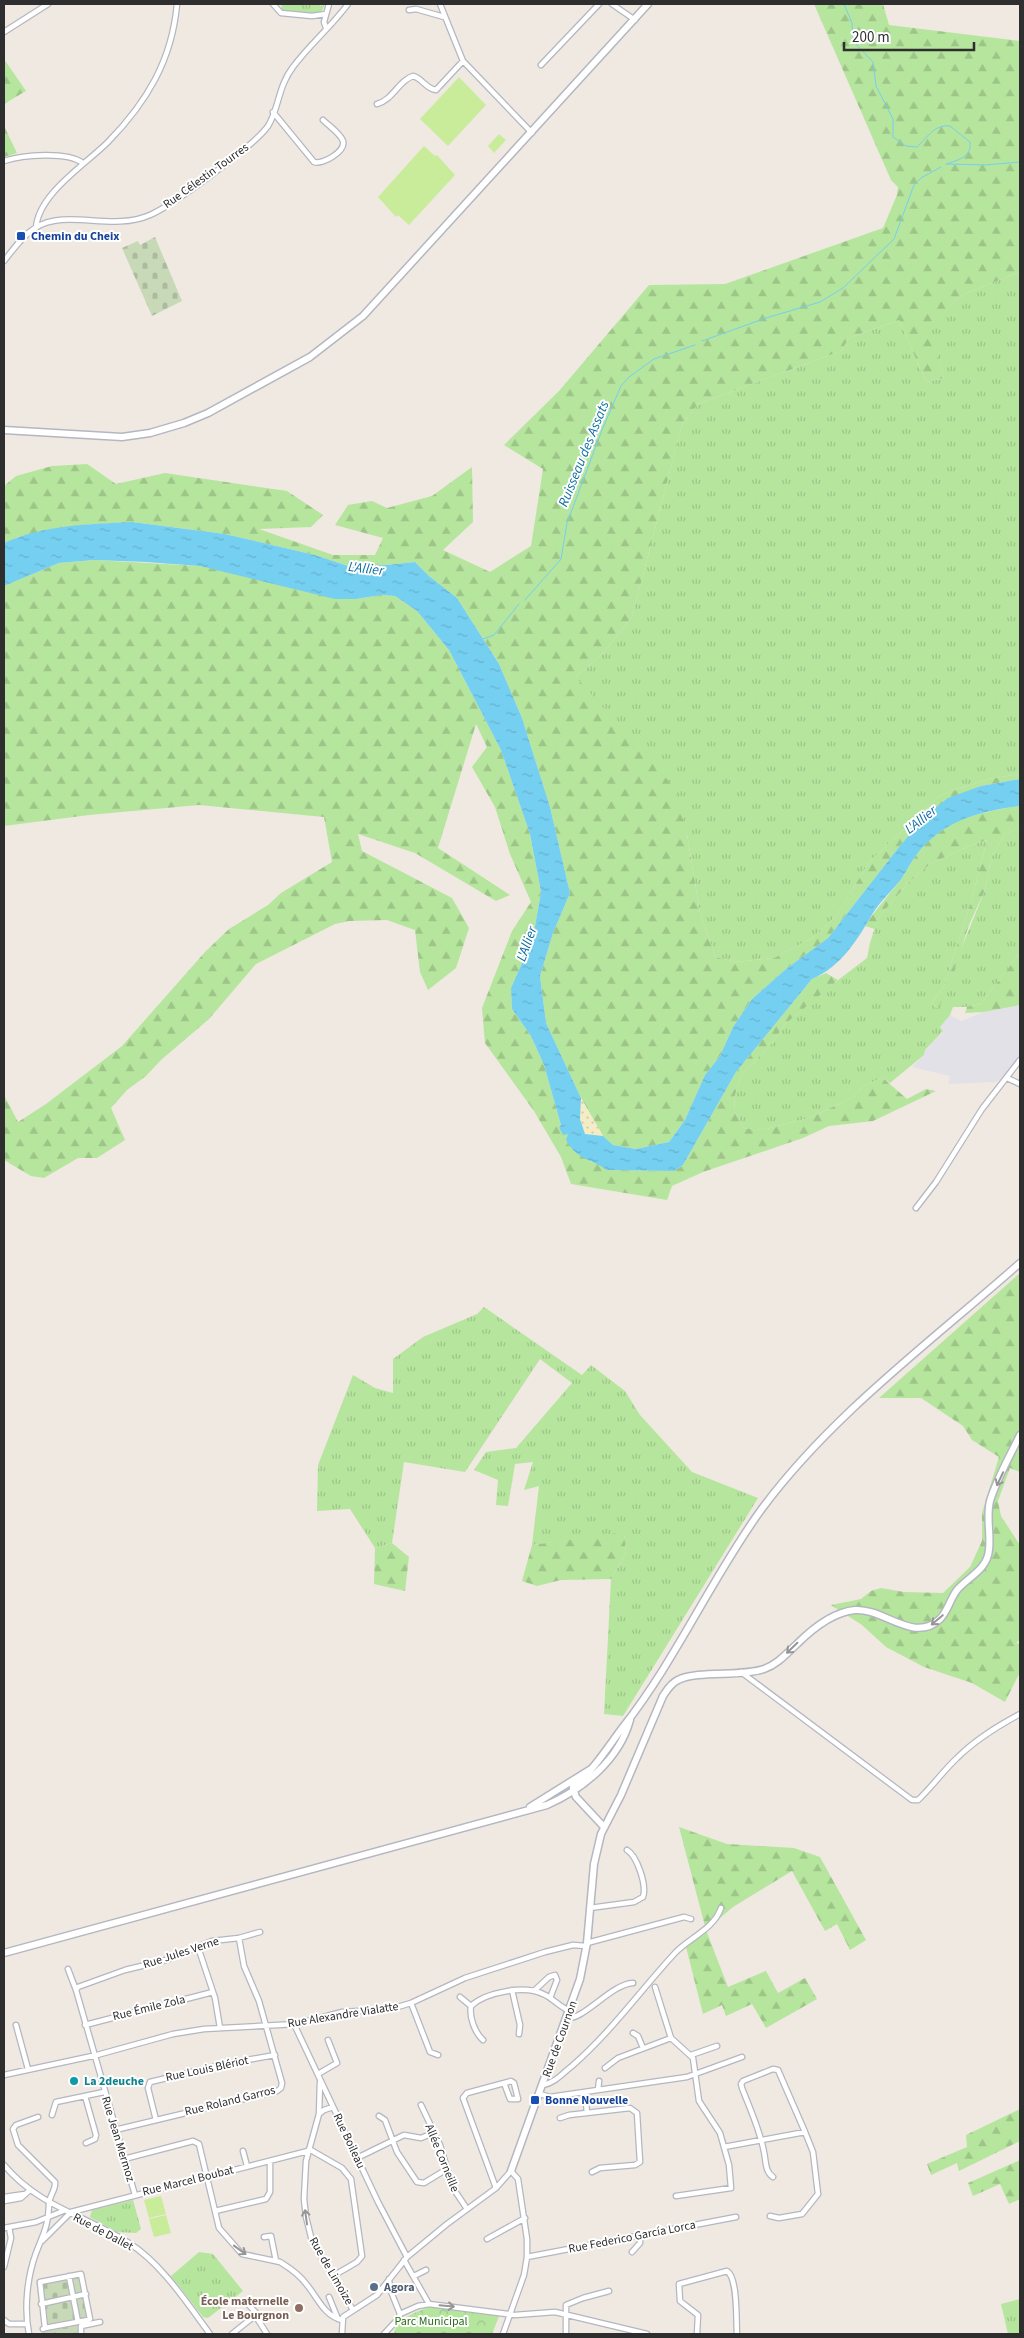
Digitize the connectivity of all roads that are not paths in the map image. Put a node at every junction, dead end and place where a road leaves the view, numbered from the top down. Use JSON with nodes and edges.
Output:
{"nodes":[{"id":1,"x":48,"y":4,"type":"edge"},
{"id":2,"x":177,"y":4,"type":"edge"},
{"id":3,"x":273,"y":4,"type":"edge"},
{"id":4,"x":329,"y":4,"type":"edge"},
{"id":5,"x":348,"y":4,"type":"edge"},
{"id":6,"x":440,"y":4,"type":"edge"},
{"id":7,"x":599,"y":4,"type":"edge"},
{"id":8,"x":612,"y":4,"type":"edge"},
{"id":9,"x":648,"y":4,"type":"edge"},
{"id":10,"x":409,"y":10,"type":"dead end"},
{"id":11,"x":326,"y":14,"type":"junction"},
{"id":12,"x":444,"y":17,"type":"junction"},
{"id":13,"x":635,"y":20,"type":"junction"},
{"id":14,"x":326,"y":28,"type":"junction"},
{"id":15,"x":4,"y":32,"type":"edge"},
{"id":16,"x":463,"y":61,"type":"junction"},
{"id":17,"x":541,"y":65,"type":"dead end"},
{"id":18,"x":377,"y":104,"type":"dead end"},
{"id":19,"x":273,"y":112,"type":"junction"},
{"id":20,"x":323,"y":120,"type":"dead end"},
{"id":21,"x":532,"y":133,"type":"junction"},
{"id":22,"x":4,"y":161,"type":"edge"},
{"id":23,"x":84,"y":163,"type":"junction"},
{"id":24,"x":36,"y":228,"type":"junction"},
{"id":25,"x":4,"y":261,"type":"edge"},
{"id":26,"x":4,"y":430,"type":"edge"},
{"id":27,"x":1020,"y":1060,"type":"edge"},
{"id":28,"x":1007,"y":1078,"type":"junction"},
{"id":29,"x":1020,"y":1084,"type":"edge"},
{"id":30,"x":916,"y":1208,"type":"dead end"},
{"id":31,"x":1020,"y":1263,"type":"edge"},
{"id":32,"x":1020,"y":1435,"type":"edge"},
{"id":33,"x":741,"y":1672,"type":"junction"},
{"id":34,"x":1020,"y":1714,"type":"edge"},
{"id":35,"x":630,"y":1719,"type":"junction"},
{"id":36,"x":573,"y":1787,"type":"junction"},
{"id":37,"x":596,"y":1817,"type":"junction"},
{"id":38,"x":608,"y":1819,"type":"junction"},
{"id":39,"x":604,"y":1827,"type":"junction"},
{"id":40,"x":627,"y":1850,"type":"dead end"},
{"id":41,"x":590,"y":1908,"type":"junction"},
{"id":42,"x":721,"y":1908,"type":"dead end"},
{"id":43,"x":692,"y":1919,"type":"dead end"},
{"id":44,"x":260,"y":1932,"type":"dead end"},
{"id":45,"x":239,"y":1938,"type":"junction"},
{"id":46,"x":586,"y":1945,"type":"junction"},
{"id":47,"x":198,"y":1946,"type":"junction"},
{"id":48,"x":26,"y":1948,"type":"junction"},
{"id":49,"x":4,"y":1953,"type":"edge"},
{"id":50,"x":4,"y":1957,"type":"edge"},
{"id":51,"x":68,"y":1969,"type":"dead end"},
{"id":52,"x":632,"y":1983,"type":"dead end"},
{"id":53,"x":655,"y":1987,"type":"dead end"},
{"id":54,"x":76,"y":1990,"type":"junction"},
{"id":55,"x":512,"y":1990,"type":"junction"},
{"id":56,"x":535,"y":1990,"type":"junction"},
{"id":57,"x":213,"y":1992,"type":"junction"},
{"id":58,"x":460,"y":1997,"type":"dead end"},
{"id":59,"x":550,"y":1998,"type":"junction"},
{"id":60,"x":411,"y":2003,"type":"junction"},
{"id":61,"x":472,"y":2006,"type":"junction"},
{"id":62,"x":570,"y":2011,"type":"junction"},
{"id":63,"x":567,"y":2018,"type":"junction"},
{"id":64,"x":294,"y":2024,"type":"junction"},
{"id":65,"x":16,"y":2025,"type":"dead end"},
{"id":66,"x":85,"y":2025,"type":"junction"},
{"id":67,"x":266,"y":2025,"type":"junction"},
{"id":68,"x":220,"y":2028,"type":"junction"},
{"id":69,"x":633,"y":2033,"type":"dead end"},
{"id":70,"x":519,"y":2034,"type":"dead end"},
{"id":71,"x":671,"y":2038,"type":"junction"},
{"id":72,"x":328,"y":2040,"type":"dead end"},
{"id":73,"x":483,"y":2040,"type":"dead end"},
{"id":74,"x":717,"y":2046,"type":"dead end"},
{"id":75,"x":643,"y":2048,"type":"junction"},
{"id":76,"x":691,"y":2054,"type":"junction"},
{"id":77,"x":438,"y":2055,"type":"dead end"},
{"id":78,"x":94,"y":2056,"type":"junction"},
{"id":79,"x":275,"y":2056,"type":"junction"},
{"id":80,"x":742,"y":2057,"type":"dead end"},
{"id":81,"x":28,"y":2068,"type":"junction"},
{"id":82,"x":605,"y":2068,"type":"dead end"},
{"id":83,"x":318,"y":2074,"type":"junction"},
{"id":84,"x":4,"y":2075,"type":"edge"},
{"id":85,"x":694,"y":2075,"type":"junction"},
{"id":86,"x":320,"y":2080,"type":"junction"},
{"id":87,"x":599,"y":2081,"type":"dead end"},
{"id":88,"x":504,"y":2083,"type":"dead end"},
{"id":89,"x":543,"y":2085,"type":"junction"},
{"id":90,"x":598,"y":2090,"type":"junction"},
{"id":91,"x":104,"y":2092,"type":"junction"},
{"id":92,"x":585,"y":2092,"type":"junction"},
{"id":93,"x":540,"y":2094,"type":"junction"},
{"id":94,"x":85,"y":2096,"type":"junction"},
{"id":95,"x":328,"y":2098,"type":"junction"},
{"id":96,"x":320,"y":2099,"type":"junction"},
{"id":97,"x":421,"y":2105,"type":"dead end"},
{"id":98,"x":333,"y":2107,"type":"junction"},
{"id":99,"x":587,"y":2113,"type":"junction"},
{"id":100,"x":319,"y":2114,"type":"junction"},
{"id":101,"x":52,"y":2115,"type":"dead end"},
{"id":102,"x":379,"y":2116,"type":"dead end"},
{"id":103,"x":38,"y":2117,"type":"dead end"},
{"id":104,"x":560,"y":2118,"type":"dead end"},
{"id":105,"x":156,"y":2120,"type":"junction"},
{"id":106,"x":115,"y":2130,"type":"junction"},
{"id":107,"x":805,"y":2132,"type":"junction"},
{"id":108,"x":433,"y":2133,"type":"junction"},
{"id":109,"x":392,"y":2140,"type":"junction"},
{"id":110,"x":761,"y":2140,"type":"junction"},
{"id":111,"x":86,"y":2143,"type":"dead end"},
{"id":112,"x":724,"y":2147,"type":"junction"},
{"id":113,"x":308,"y":2150,"type":"junction"},
{"id":114,"x":243,"y":2151,"type":"dead end"},
{"id":115,"x":357,"y":2158,"type":"junction"},
{"id":116,"x":124,"y":2159,"type":"junction"},
{"id":117,"x":270,"y":2161,"type":"junction"},
{"id":118,"x":4,"y":2165,"type":"edge"},
{"id":119,"x":247,"y":2166,"type":"junction"},
{"id":120,"x":447,"y":2169,"type":"junction"},
{"id":121,"x":511,"y":2171,"type":"junction"},
{"id":122,"x":592,"y":2172,"type":"dead end"},
{"id":123,"x":207,"y":2176,"type":"junction"},
{"id":124,"x":773,"y":2177,"type":"dead end"},
{"id":125,"x":496,"y":2188,"type":"junction"},
{"id":126,"x":30,"y":2190,"type":"junction"},
{"id":127,"x":24,"y":2194,"type":"junction"},
{"id":128,"x":135,"y":2195,"type":"junction"},
{"id":129,"x":4,"y":2196,"type":"edge"},
{"id":130,"x":676,"y":2196,"type":"dead end"},
{"id":131,"x":4,"y":2201,"type":"edge"},
{"id":132,"x":49,"y":2203,"type":"junction"},
{"id":133,"x":466,"y":2209,"type":"junction"},
{"id":134,"x":63,"y":2211,"type":"junction"},
{"id":135,"x":214,"y":2212,"type":"junction"},
{"id":136,"x":70,"y":2214,"type":"junction"},
{"id":137,"x":770,"y":2216,"type":"dead end"},
{"id":138,"x":736,"y":2217,"type":"dead end"},
{"id":139,"x":525,"y":2218,"type":"junction"},
{"id":140,"x":47,"y":2221,"type":"junction"},
{"id":141,"x":57,"y":2226,"type":"junction"},
{"id":142,"x":7,"y":2228,"type":"edge"},
{"id":143,"x":640,"y":2236,"type":"junction"},
{"id":144,"x":264,"y":2237,"type":"dead end"},
{"id":145,"x":487,"y":2239,"type":"dead end"},
{"id":146,"x":42,"y":2241,"type":"junction"},
{"id":147,"x":632,"y":2252,"type":"dead end"},
{"id":148,"x":527,"y":2257,"type":"junction"},
{"id":149,"x":406,"y":2259,"type":"junction"},
{"id":150,"x":276,"y":2262,"type":"junction"},
{"id":151,"x":4,"y":2267,"type":"edge"},
{"id":152,"x":426,"y":2270,"type":"dead end"},
{"id":153,"x":69,"y":2276,"type":"junction"},
{"id":154,"x":334,"y":2276,"type":"junction"},
{"id":155,"x":414,"y":2276,"type":"junction"},
{"id":156,"x":389,"y":2280,"type":"junction"},
{"id":157,"x":390,"y":2289,"type":"junction"},
{"id":158,"x":382,"y":2290,"type":"junction"},
{"id":159,"x":609,"y":2291,"type":"dead end"},
{"id":160,"x":86,"y":2294,"type":"junction"},
{"id":161,"x":73,"y":2297,"type":"junction"},
{"id":162,"x":329,"y":2297,"type":"dead end"},
{"id":163,"x":248,"y":2303,"type":"dead end"},
{"id":164,"x":42,"y":2304,"type":"junction"},
{"id":165,"x":429,"y":2304,"type":"junction"},
{"id":166,"x":353,"y":2310,"type":"junction"},
{"id":167,"x":400,"y":2314,"type":"junction"},
{"id":168,"x":566,"y":2314,"type":"junction"},
{"id":169,"x":255,"y":2315,"type":"junction"},
{"id":170,"x":510,"y":2315,"type":"junction"},
{"id":171,"x":4,"y":2320,"type":"edge"},
{"id":172,"x":340,"y":2320,"type":"junction"},
{"id":173,"x":78,"y":2322,"type":"junction"},
{"id":174,"x":100,"y":2322,"type":"dead end"},
{"id":175,"x":27,"y":2324,"type":"junction"},
{"id":176,"x":390,"y":2331,"type":"edge"},
{"id":177,"x":28,"y":2334,"type":"edge"},
{"id":178,"x":81,"y":2334,"type":"edge"},
{"id":179,"x":210,"y":2334,"type":"edge"},
{"id":180,"x":232,"y":2334,"type":"edge"},
{"id":181,"x":267,"y":2334,"type":"edge"},
{"id":182,"x":342,"y":2334,"type":"edge"},
{"id":183,"x":384,"y":2334,"type":"edge"},
{"id":184,"x":503,"y":2334,"type":"edge"},
{"id":185,"x":566,"y":2334,"type":"edge"},
{"id":186,"x":647,"y":2334,"type":"edge"},
{"id":187,"x":697,"y":2334,"type":"edge"},
{"id":188,"x":737,"y":2334,"type":"edge"}],
"edges":[{"from":1,"to":15,"type":"street"},
{"from":2,"to":23,"type":"street"},
{"from":3,"to":11,"type":"street"},
{"from":4,"to":11,"type":"street"},
{"from":5,"to":14,"type":"street","name":"Rue Célestin Tourres"},
{"from":6,"to":12,"type":"street"},
{"from":7,"to":17,"type":"street"},
{"from":8,"to":13,"type":"street"},
{"from":9,"to":13,"type":"street"},
{"from":10,"to":12,"type":"street"},
{"from":11,"to":14,"type":"street"},
{"from":12,"to":16,"type":"street"},
{"from":13,"to":21,"type":"street"},
{"from":14,"to":19,"type":"street","name":"Rue Célestin Tourres"},
{"from":16,"to":18,"type":"street"},
{"from":16,"to":21,"type":"street"},
{"from":19,"to":20,"type":"street"},
{"from":19,"to":24,"type":"street","name":"Rue Célestin Tourres"},
{"from":21,"to":26,"type":"street"},
{"from":22,"to":23,"type":"street"},
{"from":23,"to":24,"type":"street"},
{"from":24,"to":25,"type":"street"},
{"from":27,"to":28,"type":"street"},
{"from":28,"to":29,"type":"street"},
{"from":28,"to":30,"type":"street"},
{"from":31,"to":35,"type":"street"},
{"from":32,"to":33,"type":"street","name":"Rue de Cournon","one_way":true},
{"from":33,"to":34,"type":"street"},
{"from":33,"to":38,"type":"street","name":"Rue de Cournon"},
{"from":35,"to":36,"type":"street"},
{"from":35,"to":36,"type":"street"},
{"from":36,"to":37,"type":"street"},
{"from":36,"to":48,"type":"street"},
{"from":37,"to":38,"type":"street"},
{"from":37,"to":39,"type":"street"},
{"from":38,"to":39,"type":"street","name":"Rue de Cournon"},
{"from":39,"to":41,"type":"street","name":"Rue de Cournon"},
{"from":40,"to":41,"type":"street"},
{"from":41,"to":46,"type":"street","name":"Rue de Cournon"},
{"from":42,"to":89,"type":"street"},
{"from":43,"to":46,"type":"street","name":"Rue Alexandre Vialatte"},
{"from":44,"to":45,"type":"street","name":"Rue Jules Verne"},
{"from":45,"to":47,"type":"street","name":"Rue Jules Verne"},
{"from":45,"to":67,"type":"street","name":"Rue Roland Garros"},
{"from":46,"to":60,"type":"street","name":"Rue Alexandre Vialatte"},
{"from":46,"to":62,"type":"street","name":"Rue de Cournon"},
{"from":47,"to":54,"type":"street","name":"Rue Jules Verne"},
{"from":47,"to":57,"type":"street"},
{"from":48,"to":49,"type":"street"},
{"from":48,"to":50,"type":"street"},
{"from":51,"to":54,"type":"street","name":"Rue Jean Mermoz"},
{"from":52,"to":63,"type":"street"},
{"from":53,"to":71,"type":"street"},
{"from":54,"to":66,"type":"street","name":"Rue Jean Mermoz"},
{"from":55,"to":56,"type":"street"},
{"from":55,"to":61,"type":"street"},
{"from":55,"to":70,"type":"street"},
{"from":56,"to":59,"type":"street"},
{"from":56,"to":59,"type":"street"},
{"from":57,"to":66,"type":"street","name":"Rue Émile Zola"},
{"from":57,"to":68,"type":"street"},
{"from":58,"to":61,"type":"street"},
{"from":59,"to":62,"type":"street"},
{"from":60,"to":64,"type":"street","name":"Rue Alexandre Vialatte"},
{"from":60,"to":77,"type":"street"},
{"from":61,"to":73,"type":"street"},
{"from":62,"to":63,"type":"street","name":"Rue de Cournon"},
{"from":63,"to":89,"type":"street","name":"Rue de Cournon"},
{"from":64,"to":67,"type":"street","name":"Rue Alexandre Vialatte"},
{"from":64,"to":83,"type":"street","name":"Rue Boileau"},
{"from":65,"to":81,"type":"street"},
{"from":66,"to":78,"type":"street","name":"Rue Jean Mermoz"},
{"from":67,"to":68,"type":"street","name":"Rue Alexandre Vialatte"},
{"from":67,"to":79,"type":"street","name":"Rue Roland Garros"},
{"from":68,"to":78,"type":"street","name":"Rue Alexandre Vialatte"},
{"from":69,"to":75,"type":"street"},
{"from":71,"to":75,"type":"street"},
{"from":71,"to":76,"type":"street"},
{"from":72,"to":83,"type":"street"},
{"from":74,"to":76,"type":"street"},
{"from":75,"to":82,"type":"street"},
{"from":76,"to":85,"type":"street"},
{"from":78,"to":81,"type":"street","name":"Rue Alexandre Vialatte"},
{"from":78,"to":91,"type":"street","name":"Rue Jean Mermoz"},
{"from":79,"to":105,"type":"street","name":"Rue Roland Garros"},
{"from":79,"to":105,"type":"street","name":"Rue Louis Blériot"},
{"from":80,"to":85,"type":"street"},
{"from":81,"to":84,"type":"street","name":"Rue Alexandre Vialatte"},
{"from":83,"to":86,"type":"street","name":"Rue Boileau"},
{"from":85,"to":90,"type":"street"},
{"from":85,"to":112,"type":"street"},
{"from":86,"to":95,"type":"street","name":"Rue Boileau"},
{"from":86,"to":96,"type":"street","name":"Rue de Limoize"},
{"from":87,"to":90,"type":"street"},
{"from":88,"to":125,"type":"street"},
{"from":89,"to":93,"type":"street","name":"Rue de Cournon"},
{"from":90,"to":92,"type":"street"},
{"from":91,"to":94,"type":"street"},
{"from":91,"to":106,"type":"street","name":"Rue Jean Mermoz"},
{"from":92,"to":93,"type":"street"},
{"from":92,"to":99,"type":"street"},
{"from":93,"to":121,"type":"street","name":"Rue de Cournon"},
{"from":94,"to":101,"type":"street"},
{"from":94,"to":111,"type":"street"},
{"from":95,"to":96,"type":"street"},
{"from":95,"to":98,"type":"street","name":"Rue Boileau"},
{"from":96,"to":100,"type":"street","name":"Rue de Limoize"},
{"from":97,"to":108,"type":"street","name":"Allée Corneille"},
{"from":98,"to":100,"type":"street"},
{"from":98,"to":115,"type":"street","name":"Rue Boileau"},
{"from":99,"to":104,"type":"street"},
{"from":99,"to":122,"type":"street"},
{"from":100,"to":113,"type":"street","name":"Rue de Limoize"},
{"from":102,"to":109,"type":"street"},
{"from":103,"to":132,"type":"street"},
{"from":105,"to":106,"type":"street","name":"Rue Roland Garros"},
{"from":106,"to":116,"type":"street","name":"Rue Jean Mermoz"},
{"from":107,"to":110,"type":"street"},
{"from":107,"to":110,"type":"street"},
{"from":107,"to":137,"type":"street"},
{"from":108,"to":109,"type":"street"},
{"from":108,"to":120,"type":"street","name":"Allée Corneille"},
{"from":109,"to":115,"type":"street"},
{"from":109,"to":120,"type":"street"},
{"from":110,"to":112,"type":"street"},
{"from":110,"to":124,"type":"street"},
{"from":112,"to":130,"type":"street"},
{"from":113,"to":117,"type":"street","name":"Rue Marcel Boubat"},
{"from":154,"to":113,"type":"street","name":"Rue de Limoize","one_way":true},
{"from":113,"to":154,"type":"street"},
{"from":114,"to":119,"type":"street"},
{"from":115,"to":149,"type":"street","name":"Rue Boileau"},
{"from":116,"to":123,"type":"street"},
{"from":116,"to":128,"type":"street","name":"Rue Jean Mermoz"},
{"from":117,"to":119,"type":"street","name":"Rue Marcel Boubat"},
{"from":117,"to":135,"type":"street"},
{"from":118,"to":126,"type":"street","name":"Rue de Dallet"},
{"from":119,"to":123,"type":"street","name":"Rue Marcel Boubat"},
{"from":120,"to":133,"type":"street","name":"Allée Corneille"},
{"from":121,"to":125,"type":"street","name":"Rue de Cournon"},
{"from":121,"to":139,"type":"street"},
{"from":123,"to":128,"type":"street","name":"Rue Marcel Boubat"},
{"from":123,"to":135,"type":"street"},
{"from":125,"to":133,"type":"street","name":"Rue de Cournon"},
{"from":126,"to":127,"type":"street"},
{"from":126,"to":132,"type":"street","name":"Rue de Dallet"},
{"from":127,"to":129,"type":"street"},
{"from":127,"to":131,"type":"street"},
{"from":128,"to":136,"type":"street","name":"Rue Marcel Boubat"},
{"from":132,"to":134,"type":"street","name":"Rue de Dallet"},
{"from":132,"to":140,"type":"street"},
{"from":133,"to":149,"type":"street","name":"Rue de Cournon"},
{"from":134,"to":136,"type":"street","name":"Rue de Dallet"},
{"from":134,"to":140,"type":"street"},
{"from":135,"to":150,"type":"street","one_way":true},
{"from":136,"to":141,"type":"street"},
{"from":136,"to":179,"type":"street","name":"Rue de Dallet"},
{"from":138,"to":143,"type":"street","name":"Rue Federico García Lorca"},
{"from":139,"to":145,"type":"street"},
{"from":139,"to":148,"type":"street"},
{"from":140,"to":141,"type":"street"},
{"from":140,"to":142,"type":"street"},
{"from":140,"to":146,"type":"street"},
{"from":141,"to":146,"type":"street"},
{"from":142,"to":151,"type":"street"},
{"from":143,"to":147,"type":"street"},
{"from":143,"to":148,"type":"street","name":"Rue Federico García Lorca"},
{"from":144,"to":150,"type":"street"},
{"from":146,"to":175,"type":"street"},
{"from":148,"to":170,"type":"street"},
{"from":149,"to":155,"type":"street","name":"Rue Boileau"},
{"from":149,"to":156,"type":"street","name":"Rue de Cournon"},
{"from":150,"to":172,"type":"street"},
{"from":152,"to":155,"type":"street"},
{"from":153,"to":160,"type":"street"},
{"from":153,"to":161,"type":"street"},
{"from":153,"to":164,"type":"street"},
{"from":154,"to":166,"type":"street","name":"Rue de Limoize"},
{"from":155,"to":165,"type":"street","name":"Rue Boileau"},
{"from":156,"to":157,"type":"street"},
{"from":156,"to":158,"type":"street","name":"Rue de Cournon"},
{"from":157,"to":158,"type":"street"},
{"from":157,"to":167,"type":"street"},
{"from":158,"to":166,"type":"street"},
{"from":159,"to":168,"type":"street"},
{"from":160,"to":161,"type":"street"},
{"from":160,"to":173,"type":"street"},
{"from":161,"to":164,"type":"street"},
{"from":161,"to":173,"type":"street"},
{"from":162,"to":172,"type":"street"},
{"from":163,"to":169,"type":"street"},
{"from":164,"to":173,"type":"street"},
{"from":165,"to":167,"type":"street"},
{"from":165,"to":170,"type":"street","one_way":true},
{"from":166,"to":172,"type":"street"},
{"from":167,"to":176,"type":"street"},
{"from":168,"to":170,"type":"street"},
{"from":168,"to":185,"type":"street"},
{"from":168,"to":186,"type":"street"},
{"from":169,"to":180,"type":"street"},
{"from":169,"to":181,"type":"street"},
{"from":170,"to":184,"type":"street"},
{"from":171,"to":175,"type":"street"},
{"from":172,"to":182,"type":"street"},
{"from":174,"to":178,"type":"street"},
{"from":175,"to":177,"type":"street"},
{"from":176,"to":183,"type":"street"},
{"from":187,"to":188,"type":"street"}]}
